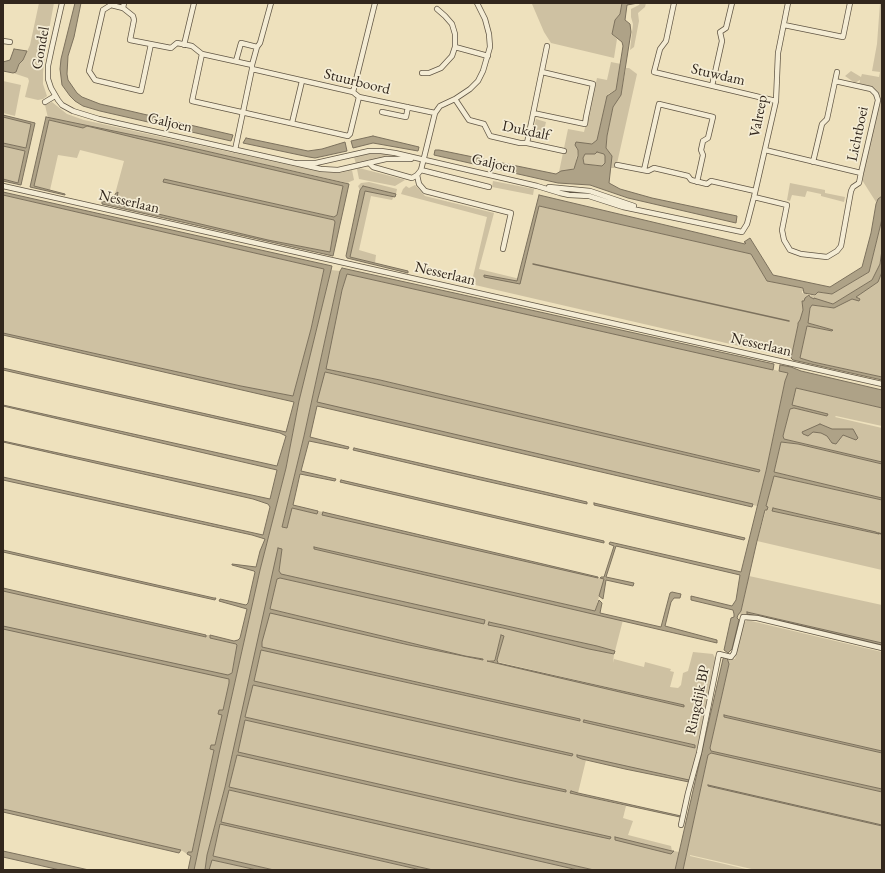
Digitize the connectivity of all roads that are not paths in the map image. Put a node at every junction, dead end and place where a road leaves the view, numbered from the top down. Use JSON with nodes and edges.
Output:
{"nodes":[{"id":1,"x":62,"y":3,"type":"edge"},
{"id":2,"x":194,"y":3,"type":"edge"},
{"id":3,"x":270,"y":3,"type":"edge"},
{"id":4,"x":375,"y":3,"type":"edge"},
{"id":5,"x":477,"y":3,"type":"edge"},
{"id":6,"x":674,"y":3,"type":"edge"},
{"id":7,"x":732,"y":3,"type":"edge"},
{"id":8,"x":788,"y":3,"type":"edge"},
{"id":9,"x":850,"y":3,"type":"edge"},
{"id":10,"x":124,"y":6,"type":"edge"},
{"id":11,"x":438,"y":9,"type":"dead end"},
{"id":12,"x":784,"y":25,"type":"junction"},
{"id":13,"x":3,"y":41,"type":"edge"},
{"id":14,"x":10,"y":42,"type":"dead end"},
{"id":15,"x":151,"y":44,"type":"junction"},
{"id":16,"x":184,"y":45,"type":"junction"},
{"id":17,"x":547,"y":46,"type":"dead end"},
{"id":18,"x":257,"y":47,"type":"junction"},
{"id":19,"x":456,"y":47,"type":"junction"},
{"id":20,"x":202,"y":54,"type":"junction"},
{"id":21,"x":488,"y":56,"type":"junction"},
{"id":22,"x":236,"y":61,"type":"junction"},
{"id":23,"x":252,"y":67,"type":"junction"},
{"id":24,"x":542,"y":72,"type":"junction"},
{"id":25,"x":837,"y":72,"type":"dead end"},
{"id":26,"x":422,"y":73,"type":"dead end"},
{"id":27,"x":302,"y":81,"type":"junction"},
{"id":28,"x":835,"y":81,"type":"junction"},
{"id":29,"x":712,"y":86,"type":"junction"},
{"id":30,"x":353,"y":92,"type":"junction"},
{"id":31,"x":55,"y":96,"type":"junction"},
{"id":32,"x":359,"y":97,"type":"junction"},
{"id":33,"x":455,"y":99,"type":"junction"},
{"id":34,"x":776,"y":101,"type":"junction"},
{"id":35,"x":45,"y":102,"type":"dead end"},
{"id":36,"x":407,"y":106,"type":"junction"},
{"id":37,"x":243,"y":112,"type":"junction"},
{"id":38,"x":382,"y":112,"type":"dead end"},
{"id":39,"x":434,"y":113,"type":"junction"},
{"id":40,"x":534,"y":113,"type":"junction"},
{"id":41,"x":292,"y":123,"type":"junction"},
{"id":42,"x":527,"y":143,"type":"junction"},
{"id":43,"x":235,"y":150,"type":"junction"},
{"id":44,"x":765,"y":150,"type":"junction"},
{"id":45,"x":564,"y":151,"type":"dead end"},
{"id":46,"x":423,"y":160,"type":"junction"},
{"id":47,"x":813,"y":162,"type":"junction"},
{"id":48,"x":369,"y":163,"type":"junction"},
{"id":49,"x":297,"y":164,"type":"junction"},
{"id":50,"x":617,"y":165,"type":"dead end"},
{"id":51,"x":421,"y":170,"type":"junction"},
{"id":52,"x":644,"y":170,"type":"junction"},
{"id":53,"x":861,"y":173,"type":"junction"},
{"id":54,"x":417,"y":176,"type":"junction"},
{"id":55,"x":697,"y":182,"type":"junction"},
{"id":56,"x":3,"y":186,"type":"edge"},
{"id":57,"x":489,"y":187,"type":"dead end"},
{"id":58,"x":755,"y":191,"type":"junction"},
{"id":59,"x":754,"y":197,"type":"junction"},
{"id":60,"x":742,"y":232,"type":"joint"},
{"id":61,"x":503,"y":249,"type":"dead end"},
{"id":62,"x":882,"y":384,"type":"edge"},
{"id":63,"x":882,"y":648,"type":"edge"},
{"id":64,"x":681,"y":825,"type":"dead end"}],
"edges":[{"from":1,"to":31,"type":"street","name":"Gondel"},
{"from":2,"to":16,"type":"street"},
{"from":3,"to":18,"type":"street"},
{"from":4,"to":30,"type":"street"},
{"from":5,"to":21,"type":"street"},
{"from":6,"to":29,"type":"street","name":"Stuwdam"},
{"from":7,"to":29,"type":"street"},
{"from":8,"to":12,"type":"street","name":"Valreep"},
{"from":9,"to":12,"type":"street"},
{"from":10,"to":15,"type":"street"},
{"from":10,"to":15,"type":"street"},
{"from":11,"to":19,"type":"street"},
{"from":12,"to":34,"type":"street","name":"Valreep"},
{"from":13,"to":14,"type":"street"},
{"from":15,"to":16,"type":"street"},
{"from":16,"to":20,"type":"street","name":"Stuurboord"},
{"from":17,"to":24,"type":"street"},
{"from":18,"to":22,"type":"street"},
{"from":18,"to":23,"type":"street"},
{"from":19,"to":21,"type":"street"},
{"from":19,"to":26,"type":"street"},
{"from":20,"to":22,"type":"street","name":"Stuurboord"},
{"from":20,"to":37,"type":"street"},
{"from":21,"to":33,"type":"street"},
{"from":22,"to":23,"type":"street","name":"Stuurboord"},
{"from":23,"to":27,"type":"street","name":"Stuurboord"},
{"from":23,"to":37,"type":"street"},
{"from":24,"to":40,"type":"street"},
{"from":24,"to":40,"type":"street"},
{"from":25,"to":28,"type":"street"},
{"from":27,"to":30,"type":"street","name":"Stuurboord"},
{"from":27,"to":41,"type":"street"},
{"from":28,"to":47,"type":"street"},
{"from":28,"to":53,"type":"street","name":"Lichtboei"},
{"from":29,"to":34,"type":"street","name":"Stuwdam"},
{"from":30,"to":32,"type":"street","name":"Stuurboord"},
{"from":31,"to":35,"type":"street"},
{"from":31,"to":43,"type":"street","name":"Galjoen"},
{"from":32,"to":36,"type":"street","name":"Stuurboord"},
{"from":32,"to":41,"type":"street"},
{"from":33,"to":39,"type":"street"},
{"from":33,"to":42,"type":"street","name":"Dukdalf"},
{"from":34,"to":44,"type":"street","name":"Valreep"},
{"from":36,"to":38,"type":"street","name":"Stuurboord"},
{"from":36,"to":39,"type":"street"},
{"from":37,"to":41,"type":"street"},
{"from":37,"to":43,"type":"street"},
{"from":39,"to":46,"type":"street"},
{"from":40,"to":42,"type":"street"},
{"from":42,"to":45,"type":"street","name":"Dukdalf"},
{"from":43,"to":49,"type":"street","name":"Galjoen"},
{"from":44,"to":47,"type":"street","name":"Lichtboei"},
{"from":44,"to":58,"type":"street","name":"Valreep"},
{"from":46,"to":48,"type":"street","name":"Galjoen"},
{"from":46,"to":49,"type":"street","name":"Galjoen"},
{"from":46,"to":51,"type":"street"},
{"from":46,"to":60,"type":"street","name":"Galjoen"},
{"from":47,"to":53,"type":"street","name":"Lichtboei"},
{"from":48,"to":49,"type":"street","name":"Galjoen"},
{"from":48,"to":54,"type":"street"},
{"from":50,"to":52,"type":"street"},
{"from":51,"to":54,"type":"street"},
{"from":51,"to":57,"type":"street","name":"Galjoen"},
{"from":52,"to":55,"type":"street"},
{"from":52,"to":55,"type":"street"},
{"from":53,"to":59,"type":"street"},
{"from":54,"to":61,"type":"street"},
{"from":55,"to":58,"type":"street"},
{"from":56,"to":62,"type":"street","name":"Nesserlaan"},
{"from":58,"to":59,"type":"street","name":"Valreep"},
{"from":59,"to":60,"type":"street","name":"Valreep"},
{"from":63,"to":64,"type":"street","name":"Ringdijk BP"}]}
